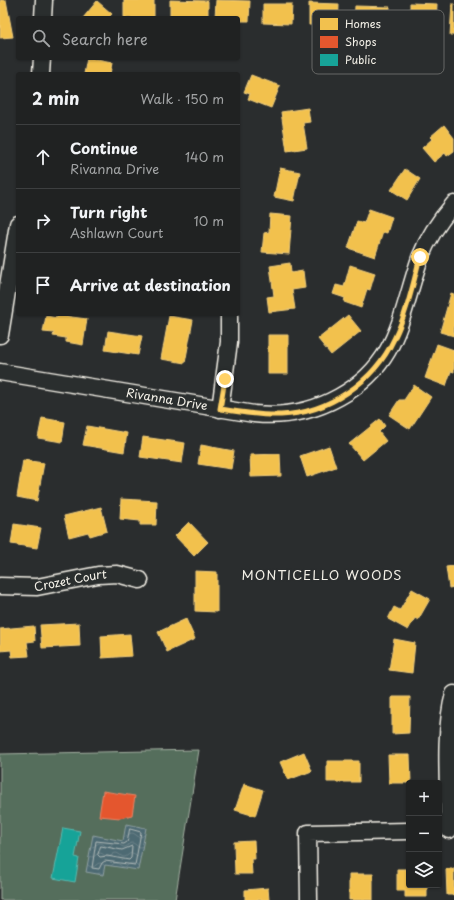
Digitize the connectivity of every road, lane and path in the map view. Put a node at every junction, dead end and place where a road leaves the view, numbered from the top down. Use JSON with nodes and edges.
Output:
{"nodes":[{"id":1,"x":44,"y":0,"type":"edge"},
{"id":2,"x":43,"y":16,"type":"edge"},
{"id":3,"x":42,"y":60,"type":"edge"},
{"id":4,"x":41,"y":72,"type":"edge"},
{"id":5,"x":454,"y":204,"type":"edge"},
{"id":6,"x":16,"y":236,"type":"edge"},
{"id":7,"x":229,"y":316,"type":"edge"},
{"id":8,"x":0,"y":335,"type":"edge"},
{"id":9,"x":0,"y":372,"type":"edge"},
{"id":10,"x":220,"y":409,"type":"junction"},
{"id":11,"x":140,"y":580,"type":"dead end"},
{"id":12,"x":0,"y":586,"type":"edge"},
{"id":13,"x":454,"y":694,"type":"edge"},
{"id":14,"x":447,"y":830,"type":"edge"},
{"id":15,"x":406,"y":831,"type":"edge"},
{"id":16,"x":309,"y":900,"type":"edge"}],
"edges":[{"from":1,"to":2,"type":"street"},
{"from":3,"to":4,"type":"street"},
{"from":5,"to":10,"type":"street","name":"Rivanna Drive"},
{"from":6,"to":8,"type":"street"},
{"from":7,"to":10,"type":"street"},
{"from":9,"to":10,"type":"street","name":"Rivanna Drive"},
{"from":11,"to":12,"type":"street","name":"Crozet Court"},
{"from":13,"to":14,"type":"street"},
{"from":15,"to":16,"type":"street"}]}
